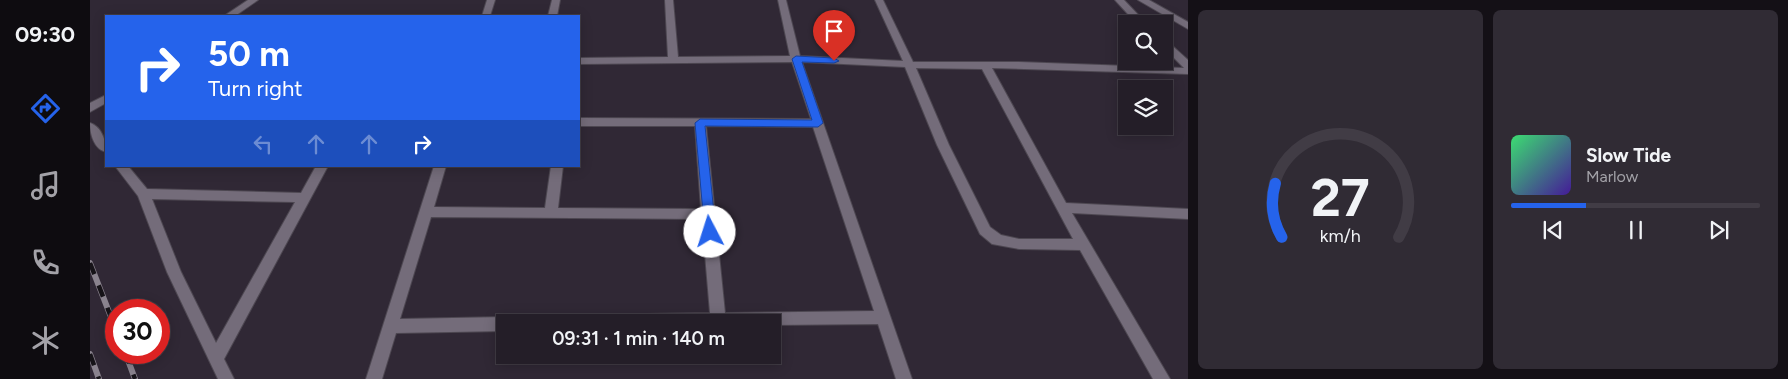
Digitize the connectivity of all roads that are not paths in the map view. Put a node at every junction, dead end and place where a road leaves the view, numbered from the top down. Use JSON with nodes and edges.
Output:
{"nodes":[{"id":1,"x":254,"y":0,"type":"edge"},
{"id":2,"x":491,"y":0,"type":"edge"},
{"id":3,"x":556,"y":0,"type":"edge"},
{"id":4,"x":669,"y":0,"type":"edge"},
{"id":5,"x":782,"y":0,"type":"edge"},
{"id":6,"x":879,"y":0,"type":"edge"},
{"id":7,"x":1118,"y":0,"type":"edge"},
{"id":8,"x":1142,"y":0,"type":"edge"},
{"id":9,"x":232,"y":15,"type":"edge"},
{"id":10,"x":486,"y":15,"type":"edge"},
{"id":11,"x":552,"y":15,"type":"edge"},
{"id":12,"x":1134,"y":15,"type":"edge"},
{"id":13,"x":1188,"y":26,"type":"edge"},
{"id":14,"x":1173,"y":52,"type":"edge"},
{"id":15,"x":796,"y":59,"type":"junction"},
{"id":16,"x":580,"y":60,"type":"edge"},
{"id":17,"x":673,"y":60,"type":"junction"},
{"id":18,"x":909,"y":64,"type":"junction"},
{"id":19,"x":985,"y":65,"type":"junction"},
{"id":20,"x":1188,"y":66,"type":"edge"},
{"id":21,"x":1188,"y":72,"type":"edge"},
{"id":22,"x":105,"y":99,"type":"edge"},
{"id":23,"x":90,"y":108,"type":"edge"},
{"id":24,"x":580,"y":122,"type":"edge"},
{"id":25,"x":700,"y":123,"type":"junction"},
{"id":26,"x":818,"y":123,"type":"junction"},
{"id":27,"x":90,"y":127,"type":"edge"},
{"id":28,"x":105,"y":147,"type":"edge"},
{"id":29,"x":122,"y":167,"type":"edge"},
{"id":30,"x":321,"y":167,"type":"edge"},
{"id":31,"x":440,"y":167,"type":"edge"},
{"id":32,"x":557,"y":167,"type":"edge"},
{"id":33,"x":144,"y":194,"type":"junction"},
{"id":34,"x":304,"y":198,"type":"junction"},
{"id":35,"x":1062,"y":208,"type":"junction"},
{"id":36,"x":425,"y":212,"type":"junction"},
{"id":37,"x":551,"y":213,"type":"junction"},
{"id":38,"x":708,"y":214,"type":"junction"},
{"id":39,"x":1188,"y":214,"type":"edge"},
{"id":40,"x":1084,"y":245,"type":"junction"},
{"id":41,"x":717,"y":314,"type":"edge"},
{"id":42,"x":883,"y":317,"type":"junction"},
{"id":43,"x":781,"y":319,"type":"edge"},
{"id":44,"x":496,"y":324,"type":"edge"},
{"id":45,"x":390,"y":326,"type":"junction"},
{"id":46,"x":216,"y":359,"type":"junction"},
{"id":47,"x":226,"y":379,"type":"edge"},
{"id":48,"x":374,"y":379,"type":"edge"},
{"id":49,"x":904,"y":379,"type":"edge"},
{"id":50,"x":1162,"y":379,"type":"edge"}],
"edges":[{"from":1,"to":9,"type":"street"},
{"from":2,"to":10,"type":"street"},
{"from":3,"to":11,"type":"street"},
{"from":4,"to":17,"type":"street"},
{"from":5,"to":15,"type":"street"},
{"from":6,"to":18,"type":"street"},
{"from":7,"to":12,"type":"street"},
{"from":8,"to":13,"type":"street"},
{"from":14,"to":20,"type":"street"},
{"from":15,"to":17,"type":"street"},
{"from":15,"to":18,"type":"street"},
{"from":15,"to":26,"type":"street"},
{"from":16,"to":17,"type":"street"},
{"from":18,"to":19,"type":"street"},
{"from":18,"to":40,"type":"street"},
{"from":19,"to":21,"type":"street"},
{"from":19,"to":35,"type":"street"},
{"from":22,"to":23,"type":"street"},
{"from":24,"to":25,"type":"street"},
{"from":25,"to":26,"type":"street"},
{"from":25,"to":38,"type":"street"},
{"from":26,"to":42,"type":"street"},
{"from":27,"to":28,"type":"street"},
{"from":29,"to":33,"type":"street"},
{"from":30,"to":34,"type":"street"},
{"from":31,"to":36,"type":"street"},
{"from":32,"to":37,"type":"street"},
{"from":33,"to":34,"type":"street"},
{"from":33,"to":46,"type":"street"},
{"from":34,"to":46,"type":"street"},
{"from":35,"to":39,"type":"street"},
{"from":35,"to":40,"type":"street"},
{"from":36,"to":37,"type":"street"},
{"from":36,"to":45,"type":"street"},
{"from":37,"to":38,"type":"street"},
{"from":38,"to":41,"type":"street"},
{"from":40,"to":50,"type":"street"},
{"from":42,"to":43,"type":"street"},
{"from":42,"to":49,"type":"street"},
{"from":44,"to":45,"type":"street"},
{"from":45,"to":48,"type":"street"},
{"from":46,"to":47,"type":"street"}]}
